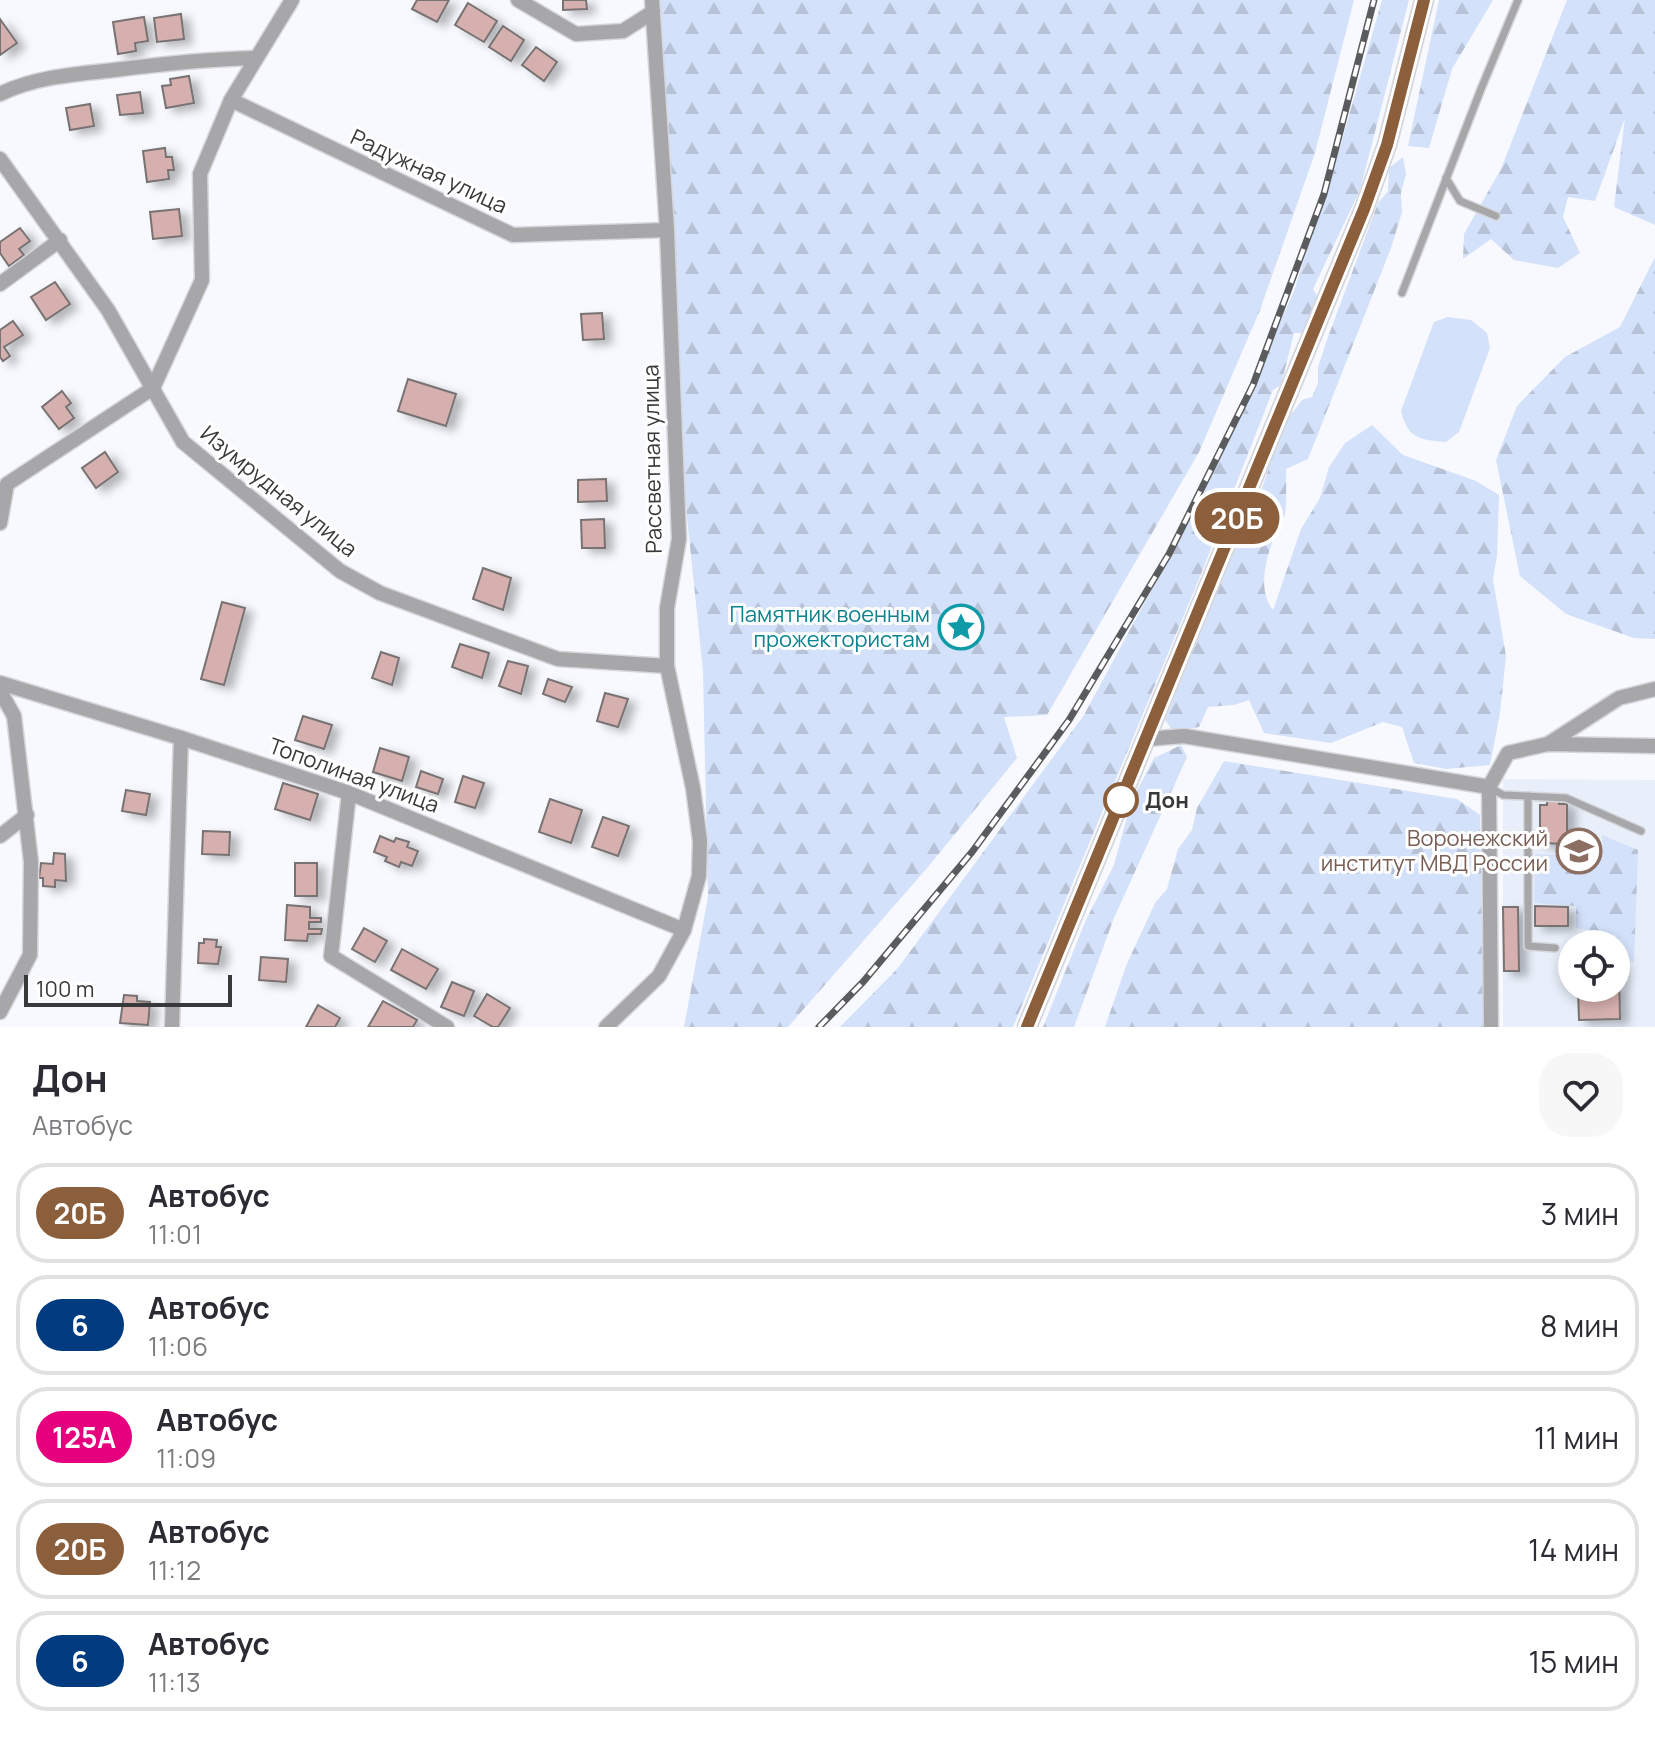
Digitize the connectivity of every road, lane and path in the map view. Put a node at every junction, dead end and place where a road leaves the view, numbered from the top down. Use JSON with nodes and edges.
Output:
{"nodes":[{"id":1,"x":292,"y":0,"type":"edge"},
{"id":2,"x":518,"y":0,"type":"edge"},
{"id":3,"x":1424,"y":0,"type":"edge"},
{"id":4,"x":1518,"y":0,"type":"edge"},
{"id":5,"x":652,"y":6,"type":"edge"},
{"id":6,"x":255,"y":58,"type":"junction"},
{"id":7,"x":0,"y":94,"type":"edge"},
{"id":8,"x":231,"y":100,"type":"junction"},
{"id":9,"x":0,"y":159,"type":"edge"},
{"id":10,"x":1446,"y":178,"type":"junction"},
{"id":11,"x":1496,"y":216,"type":"dead end"},
{"id":12,"x":667,"y":230,"type":"junction"},
{"id":13,"x":60,"y":240,"type":"junction"},
{"id":14,"x":0,"y":284,"type":"edge"},
{"id":15,"x":1402,"y":293,"type":"dead end"},
{"id":16,"x":153,"y":388,"type":"junction"},
{"id":17,"x":0,"y":523,"type":"edge"},
{"id":18,"x":667,"y":666,"type":"junction"},
{"id":19,"x":0,"y":683,"type":"edge"},
{"id":20,"x":1655,"y":689,"type":"edge"},
{"id":21,"x":0,"y":691,"type":"edge"},
{"id":22,"x":181,"y":738,"type":"junction"},
{"id":23,"x":1147,"y":739,"type":"junction"},
{"id":24,"x":1548,"y":744,"type":"junction"},
{"id":25,"x":1655,"y":746,"type":"edge"},
{"id":26,"x":1489,"y":787,"type":"junction"},
{"id":27,"x":349,"y":793,"type":"junction"},
{"id":28,"x":1528,"y":796,"type":"junction"},
{"id":29,"x":27,"y":815,"type":"junction"},
{"id":30,"x":1641,"y":831,"type":"dead end"},
{"id":31,"x":0,"y":836,"type":"edge"},
{"id":32,"x":684,"y":930,"type":"junction"},
{"id":33,"x":1555,"y":948,"type":"dead end"},
{"id":34,"x":0,"y":1012,"type":"edge"},
{"id":35,"x":172,"y":1027,"type":"edge"},
{"id":36,"x":447,"y":1027,"type":"edge"},
{"id":37,"x":606,"y":1027,"type":"edge"},
{"id":38,"x":1027,"y":1027,"type":"edge"},
{"id":39,"x":1491,"y":1027,"type":"edge"}],
"edges":[{"from":1,"to":6,"type":"street"},
{"from":2,"to":5,"type":"street"},
{"from":3,"to":23,"type":"street"},
{"from":4,"to":10,"type":"lane"},
{"from":5,"to":12,"type":"street","name":"Рассветная улица"},
{"from":6,"to":7,"type":"street"},
{"from":6,"to":8,"type":"street"},
{"from":8,"to":12,"type":"street","name":"Радужная улица"},
{"from":8,"to":16,"type":"street"},
{"from":9,"to":13,"type":"street","name":"Изумрудная улица"},
{"from":10,"to":11,"type":"lane"},
{"from":10,"to":15,"type":"lane"},
{"from":12,"to":18,"type":"street","name":"Рассветная улица"},
{"from":13,"to":14,"type":"street"},
{"from":13,"to":16,"type":"street","name":"Изумрудная улица"},
{"from":16,"to":17,"type":"street"},
{"from":16,"to":18,"type":"street","name":"Изумрудная улица"},
{"from":18,"to":32,"type":"street","name":"Рассветная улица"},
{"from":19,"to":22,"type":"street","name":"Тополиная улица"},
{"from":20,"to":24,"type":"street"},
{"from":21,"to":29,"type":"street"},
{"from":22,"to":27,"type":"street","name":"Тополиная улица"},
{"from":22,"to":35,"type":"street"},
{"from":23,"to":26,"type":"street"},
{"from":23,"to":38,"type":"street"},
{"from":24,"to":25,"type":"street"},
{"from":24,"to":26,"type":"street"},
{"from":26,"to":28,"type":"lane"},
{"from":26,"to":39,"type":"street"},
{"from":27,"to":32,"type":"street","name":"Тополиная улица"},
{"from":27,"to":36,"type":"street"},
{"from":28,"to":30,"type":"lane"},
{"from":28,"to":33,"type":"lane"},
{"from":29,"to":31,"type":"street"},
{"from":29,"to":34,"type":"street"},
{"from":32,"to":37,"type":"street","name":"Рассветная улица"}]}
